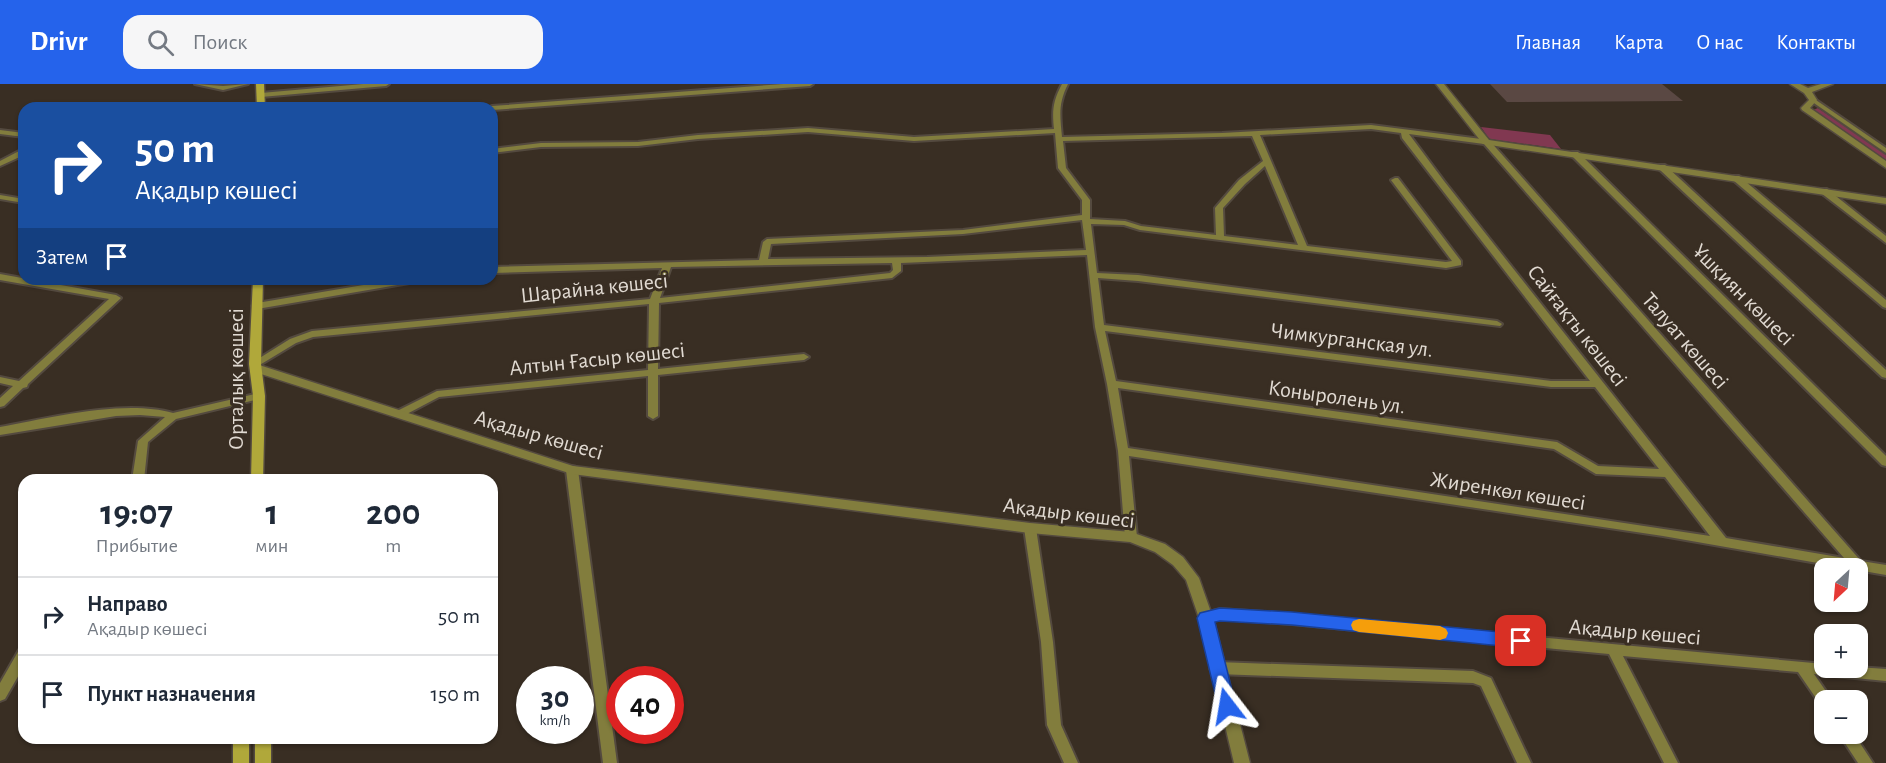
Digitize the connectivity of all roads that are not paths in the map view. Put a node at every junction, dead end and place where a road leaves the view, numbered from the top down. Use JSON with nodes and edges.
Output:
{"nodes":[{"id":1,"x":198,"y":84,"type":"edge"},
{"id":2,"x":245,"y":84,"type":"edge"},
{"id":3,"x":260,"y":84,"type":"edge"},
{"id":4,"x":386,"y":84,"type":"edge"},
{"id":5,"x":679,"y":84,"type":"edge"},
{"id":6,"x":810,"y":84,"type":"edge"},
{"id":7,"x":1065,"y":84,"type":"edge"},
{"id":8,"x":1440,"y":84,"type":"edge"},
{"id":9,"x":1794,"y":84,"type":"edge"},
{"id":10,"x":1829,"y":84,"type":"edge"},
{"id":11,"x":1807,"y":91,"type":"junction"},
{"id":12,"x":678,"y":93,"type":"junction"},
{"id":13,"x":261,"y":95,"type":"junction"},
{"id":14,"x":1813,"y":100,"type":"junction"},
{"id":15,"x":261,"y":102,"type":"edge"},
{"id":16,"x":498,"y":108,"type":"edge"},
{"id":17,"x":1405,"y":131,"type":"junction"},
{"id":18,"x":0,"y":132,"type":"edge"},
{"id":19,"x":1255,"y":133,"type":"junction"},
{"id":20,"x":18,"y":134,"type":"edge"},
{"id":21,"x":1058,"y":135,"type":"junction"},
{"id":22,"x":1486,"y":142,"type":"junction"},
{"id":23,"x":498,"y":150,"type":"edge"},
{"id":24,"x":1886,"y":151,"type":"edge"},
{"id":25,"x":1575,"y":154,"type":"junction"},
{"id":26,"x":18,"y":155,"type":"edge"},
{"id":27,"x":1267,"y":161,"type":"junction"},
{"id":28,"x":0,"y":164,"type":"edge"},
{"id":29,"x":1886,"y":165,"type":"edge"},
{"id":30,"x":1662,"y":166,"type":"junction"},
{"id":31,"x":1736,"y":178,"type":"junction"},
{"id":32,"x":1395,"y":180,"type":"dead end"},
{"id":33,"x":1824,"y":191,"type":"junction"},
{"id":34,"x":0,"y":197,"type":"edge"},
{"id":35,"x":18,"y":200,"type":"edge"},
{"id":36,"x":1886,"y":201,"type":"edge"},
{"id":37,"x":1086,"y":219,"type":"junction"},
{"id":38,"x":1220,"y":238,"type":"junction"},
{"id":39,"x":1886,"y":240,"type":"edge"},
{"id":40,"x":1304,"y":248,"type":"junction"},
{"id":41,"x":1090,"y":252,"type":"junction"},
{"id":42,"x":896,"y":261,"type":"junction"},
{"id":43,"x":763,"y":262,"type":"junction"},
{"id":44,"x":667,"y":265,"type":"junction"},
{"id":45,"x":498,"y":270,"type":"edge"},
{"id":46,"x":1093,"y":275,"type":"junction"},
{"id":47,"x":0,"y":277,"type":"edge"},
{"id":48,"x":18,"y":280,"type":"edge"},
{"id":49,"x":44,"y":285,"type":"edge"},
{"id":50,"x":258,"y":285,"type":"edge"},
{"id":51,"x":380,"y":285,"type":"edge"},
{"id":52,"x":654,"y":301,"type":"junction"},
{"id":53,"x":1886,"y":305,"type":"edge"},
{"id":54,"x":257,"y":306,"type":"junction"},
{"id":55,"x":1497,"y":324,"type":"dead end"},
{"id":56,"x":1100,"y":327,"type":"junction"},
{"id":57,"x":804,"y":357,"type":"dead end"},
{"id":58,"x":256,"y":366,"type":"junction"},
{"id":59,"x":653,"y":372,"type":"junction"},
{"id":60,"x":1886,"y":375,"type":"edge"},
{"id":61,"x":0,"y":380,"type":"edge"},
{"id":62,"x":1112,"y":384,"type":"junction"},
{"id":63,"x":1600,"y":384,"type":"junction"},
{"id":64,"x":23,"y":385,"type":"junction"},
{"id":65,"x":259,"y":396,"type":"junction"},
{"id":66,"x":0,"y":404,"type":"edge"},
{"id":67,"x":399,"y":414,"type":"junction"},
{"id":68,"x":173,"y":416,"type":"junction"},
{"id":69,"x":653,"y":416,"type":"dead end"},
{"id":70,"x":0,"y":431,"type":"edge"},
{"id":71,"x":1123,"y":451,"type":"junction"},
{"id":72,"x":1886,"y":462,"type":"edge"},
{"id":73,"x":572,"y":470,"type":"junction"},
{"id":74,"x":1668,"y":473,"type":"junction"},
{"id":75,"x":139,"y":474,"type":"edge"},
{"id":76,"x":257,"y":474,"type":"edge"},
{"id":77,"x":1030,"y":528,"type":"junction"},
{"id":78,"x":1131,"y":537,"type":"junction"},
{"id":79,"x":1722,"y":542,"type":"junction"},
{"id":80,"x":1816,"y":558,"type":"edge"},
{"id":81,"x":1851,"y":558,"type":"edge"},
{"id":82,"x":1868,"y":567,"type":"edge"},
{"id":83,"x":1886,"y":570,"type":"edge"},
{"id":84,"x":1206,"y":618,"type":"junction"},
{"id":85,"x":1613,"y":651,"type":"junction"},
{"id":86,"x":18,"y":664,"type":"edge"},
{"id":87,"x":1803,"y":667,"type":"junction"},
{"id":88,"x":1217,"y":668,"type":"junction"},
{"id":89,"x":1886,"y":675,"type":"edge"},
{"id":90,"x":1818,"y":690,"type":"edge"},
{"id":91,"x":0,"y":694,"type":"edge"},
{"id":92,"x":241,"y":744,"type":"edge"},
{"id":93,"x":263,"y":744,"type":"edge"},
{"id":94,"x":1853,"y":744,"type":"edge"},
{"id":95,"x":241,"y":763,"type":"edge"},
{"id":96,"x":263,"y":763,"type":"edge"},
{"id":97,"x":610,"y":763,"type":"edge"},
{"id":98,"x":1071,"y":763,"type":"edge"},
{"id":99,"x":1242,"y":763,"type":"edge"},
{"id":100,"x":1524,"y":763,"type":"edge"},
{"id":101,"x":1671,"y":763,"type":"edge"},
{"id":102,"x":1866,"y":763,"type":"edge"}],
"edges":[{"from":1,"to":2,"type":"street"},
{"from":3,"to":13,"type":"main road"},
{"from":4,"to":13,"type":"street"},
{"from":5,"to":12,"type":"street"},
{"from":6,"to":12,"type":"street"},
{"from":7,"to":21,"type":"street"},
{"from":8,"to":22,"type":"street"},
{"from":9,"to":11,"type":"street"},
{"from":10,"to":11,"type":"street"},
{"from":11,"to":14,"type":"street"},
{"from":12,"to":16,"type":"street"},
{"from":13,"to":15,"type":"main road"},
{"from":14,"to":24,"type":"street"},
{"from":14,"to":29,"type":"street"},
{"from":17,"to":19,"type":"street"},
{"from":17,"to":22,"type":"street"},
{"from":17,"to":63,"type":"street","name":"Сайғақты көшесі"},
{"from":18,"to":20,"type":"street"},
{"from":19,"to":21,"type":"street"},
{"from":19,"to":27,"type":"street"},
{"from":21,"to":23,"type":"street"},
{"from":21,"to":37,"type":"street"},
{"from":22,"to":25,"type":"street"},
{"from":22,"to":81,"type":"street","name":"Талуат көшесі"},
{"from":25,"to":30,"type":"street"},
{"from":25,"to":72,"type":"street","name":"Ұшқиян көшесі"},
{"from":26,"to":28,"type":"street"},
{"from":27,"to":38,"type":"street"},
{"from":27,"to":40,"type":"street"},
{"from":30,"to":31,"type":"street"},
{"from":30,"to":60,"type":"street"},
{"from":31,"to":33,"type":"street"},
{"from":31,"to":53,"type":"street"},
{"from":32,"to":40,"type":"street"},
{"from":33,"to":36,"type":"street"},
{"from":33,"to":39,"type":"street"},
{"from":34,"to":35,"type":"street"},
{"from":37,"to":38,"type":"street"},
{"from":37,"to":41,"type":"street"},
{"from":37,"to":43,"type":"street"},
{"from":38,"to":40,"type":"street"},
{"from":41,"to":42,"type":"street"},
{"from":41,"to":46,"type":"street"},
{"from":42,"to":43,"type":"street"},
{"from":42,"to":52,"type":"street","name":"Шарайна көшесі"},
{"from":43,"to":44,"type":"street"},
{"from":44,"to":45,"type":"street"},
{"from":44,"to":52,"type":"street"},
{"from":46,"to":55,"type":"street"},
{"from":46,"to":56,"type":"street"},
{"from":47,"to":48,"type":"street"},
{"from":49,"to":64,"type":"street"},
{"from":50,"to":54,"type":"main road","name":"Орталық көшесі"},
{"from":51,"to":54,"type":"street"},
{"from":52,"to":58,"type":"street","name":"Шарайна көшесі"},
{"from":52,"to":59,"type":"street"},
{"from":54,"to":58,"type":"main road","name":"Орталық көшесі"},
{"from":56,"to":62,"type":"street"},
{"from":56,"to":63,"type":"street","name":"Чимкурганская ул."},
{"from":57,"to":59,"type":"street","name":"Алтын Ғасыр көшесі"},
{"from":58,"to":65,"type":"main road","name":"Орталық көшесі"},
{"from":58,"to":67,"type":"street","name":"Ақадыр көшесі"},
{"from":59,"to":67,"type":"street","name":"Алтын Ғасыр көшесі"},
{"from":59,"to":69,"type":"street"},
{"from":61,"to":64,"type":"street"},
{"from":62,"to":71,"type":"street"},
{"from":62,"to":74,"type":"street","name":"Коныролень ул."},
{"from":63,"to":74,"type":"street","name":"Сайғақты көшесі"},
{"from":64,"to":66,"type":"street"},
{"from":65,"to":68,"type":"street"},
{"from":65,"to":76,"type":"main road","name":"Орталық көшесі"},
{"from":67,"to":73,"type":"street","name":"Ақадыр көшесі"},
{"from":68,"to":70,"type":"street"},
{"from":68,"to":75,"type":"street"},
{"from":71,"to":78,"type":"street"},
{"from":71,"to":79,"type":"street","name":"Жиренкөл көшесі"},
{"from":73,"to":77,"type":"street","name":"Ақадыр көшесі"},
{"from":73,"to":97,"type":"street"},
{"from":74,"to":79,"type":"street","name":"Сайғақты көшесі"},
{"from":77,"to":78,"type":"street","name":"Ақадыр көшесі"},
{"from":77,"to":98,"type":"street"},
{"from":78,"to":84,"type":"street","name":"Ақадыр көшесі"},
{"from":79,"to":80,"type":"street","name":"Жиренкөл көшесі"},
{"from":82,"to":83,"type":"street","name":"Жиренкөл көшесі"},
{"from":84,"to":85,"type":"street","name":"Ақадыр көшесі"},
{"from":84,"to":88,"type":"street"},
{"from":85,"to":87,"type":"street","name":"Ақадыр көшесі"},
{"from":85,"to":101,"type":"street"},
{"from":86,"to":91,"type":"street"},
{"from":87,"to":89,"type":"street","name":"Ақадыр көшесі"},
{"from":87,"to":90,"type":"street"},
{"from":88,"to":99,"type":"street"},
{"from":88,"to":100,"type":"street"},
{"from":92,"to":95,"type":"main road"},
{"from":93,"to":96,"type":"main road"},
{"from":94,"to":102,"type":"street"}]}
